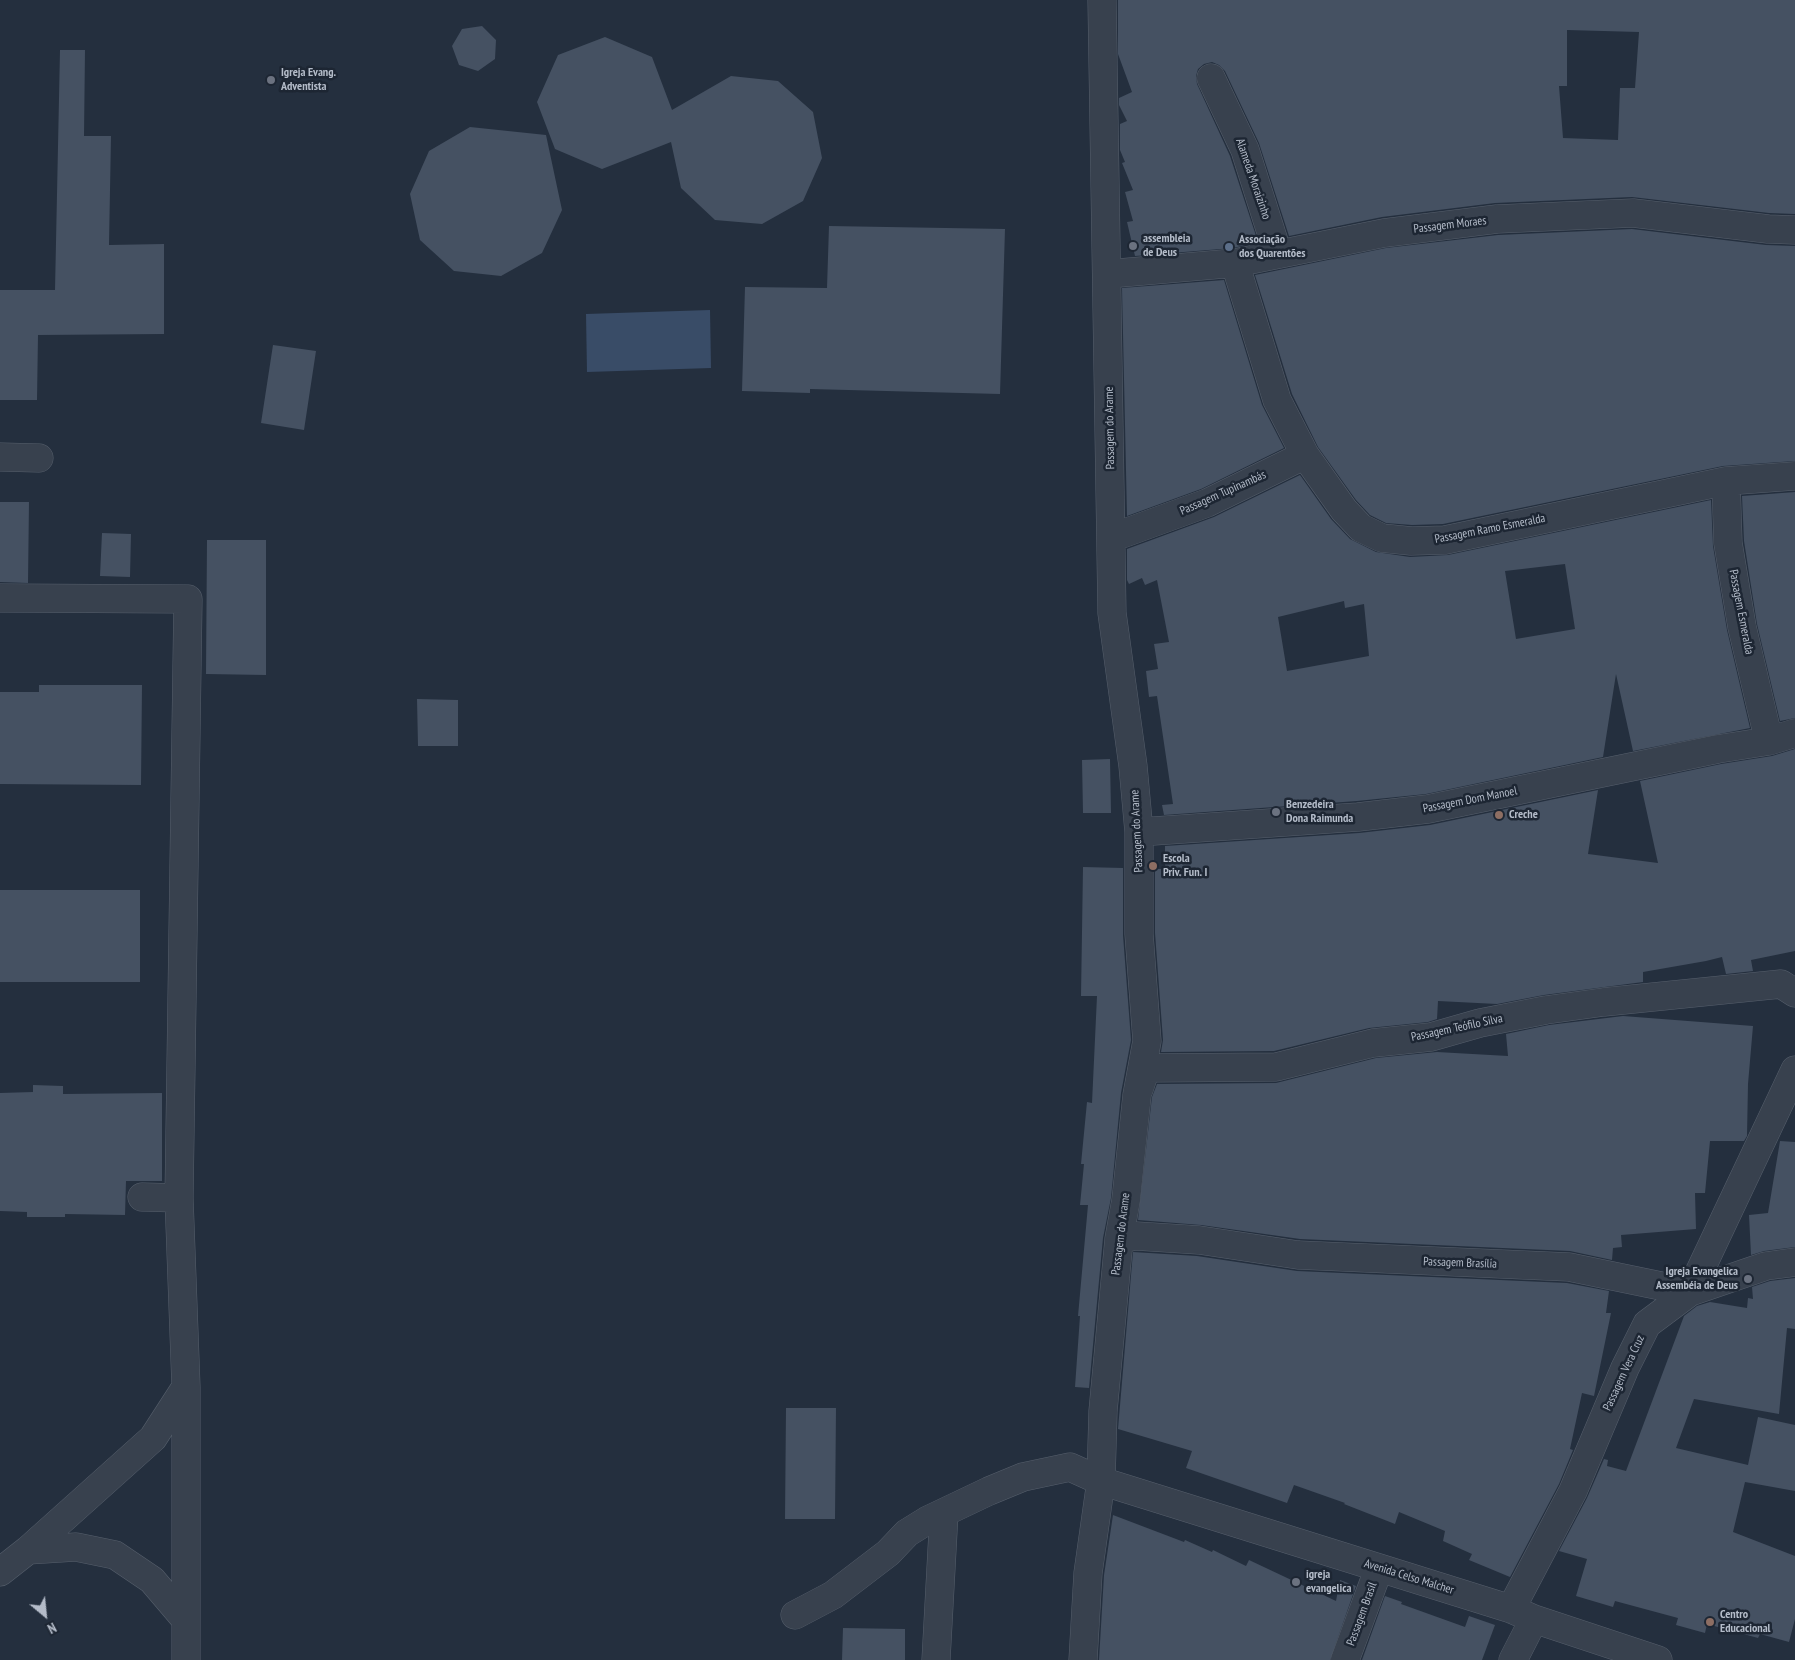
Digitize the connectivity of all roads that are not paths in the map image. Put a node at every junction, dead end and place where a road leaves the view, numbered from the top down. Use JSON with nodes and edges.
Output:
{"nodes":[{"id":1,"x":1102,"y":0,"type":"edge"},
{"id":2,"x":1211,"y":78,"type":"dead end"},
{"id":3,"x":1795,"y":230,"type":"edge"},
{"id":4,"x":1278,"y":254,"type":"junction"},
{"id":5,"x":1235,"y":263,"type":"junction"},
{"id":6,"x":1107,"y":274,"type":"junction"},
{"id":7,"x":1305,"y":455,"type":"junction"},
{"id":8,"x":0,"y":457,"type":"edge"},
{"id":9,"x":38,"y":458,"type":"dead end"},
{"id":10,"x":1795,"y":476,"type":"edge"},
{"id":11,"x":1726,"y":481,"type":"junction"},
{"id":12,"x":1111,"y":538,"type":"junction"},
{"id":13,"x":0,"y":598,"type":"edge"},
{"id":14,"x":1795,"y":733,"type":"edge"},
{"id":15,"x":1769,"y":741,"type":"junction"},
{"id":16,"x":1139,"y":832,"type":"junction"},
{"id":17,"x":1795,"y":994,"type":"edge"},
{"id":18,"x":1795,"y":1070,"type":"edge"},
{"id":19,"x":1137,"y":1095,"type":"junction"},
{"id":20,"x":142,"y":1197,"type":"dead end"},
{"id":21,"x":179,"y":1198,"type":"junction"},
{"id":22,"x":1119,"y":1240,"type":"junction"},
{"id":23,"x":1795,"y":1262,"type":"edge"},
{"id":24,"x":1690,"y":1292,"type":"junction"},
{"id":25,"x":186,"y":1387,"type":"junction"},
{"id":26,"x":1101,"y":1481,"type":"junction"},
{"id":27,"x":944,"y":1513,"type":"junction"},
{"id":28,"x":28,"y":1550,"type":"junction"},
{"id":29,"x":1379,"y":1568,"type":"junction"},
{"id":30,"x":0,"y":1572,"type":"edge"},
{"id":31,"x":1522,"y":1614,"type":"junction"},
{"id":32,"x":795,"y":1615,"type":"dead end"},
{"id":33,"x":186,"y":1620,"type":"junction"},
{"id":34,"x":186,"y":1660,"type":"edge"},
{"id":35,"x":936,"y":1660,"type":"edge"},
{"id":36,"x":1083,"y":1660,"type":"edge"},
{"id":37,"x":1345,"y":1660,"type":"edge"},
{"id":38,"x":1513,"y":1660,"type":"edge"},
{"id":39,"x":1658,"y":1660,"type":"edge"}],
"edges":[{"from":1,"to":6,"type":"street","name":"Passagem do Arame"},
{"from":2,"to":4,"type":"street","name":"Alameda Moraizinho"},
{"from":3,"to":4,"type":"street","name":"Passagem Moraes"},
{"from":4,"to":5,"type":"street","name":"Passagem Moraes"},
{"from":5,"to":6,"type":"street","name":"Passagem Moraes"},
{"from":5,"to":7,"type":"street","name":"Passagem Ramo Esmeralda"},
{"from":6,"to":12,"type":"street","name":"Passagem do Arame"},
{"from":7,"to":11,"type":"street","name":"Passagem Ramo Esmeralda"},
{"from":7,"to":12,"type":"street","name":"Passagem Tupinambás"},
{"from":8,"to":9,"type":"street"},
{"from":10,"to":11,"type":"street","name":"Passagem Ramo Esmeralda"},
{"from":11,"to":15,"type":"street","name":"Passagem Esmeralda"},
{"from":12,"to":16,"type":"street","name":"Passagem do Arame"},
{"from":13,"to":21,"type":"street"},
{"from":14,"to":15,"type":"street","name":"Passagem Dom Manoel"},
{"from":15,"to":16,"type":"street","name":"Passagem Dom Manoel"},
{"from":16,"to":19,"type":"street","name":"Passagem do Arame"},
{"from":17,"to":19,"type":"street","name":"Passagem Teófilo Silva"},
{"from":18,"to":24,"type":"street","name":"Passagem Vera Cruz"},
{"from":19,"to":22,"type":"street","name":"Passagem do Arame"},
{"from":20,"to":21,"type":"street"},
{"from":21,"to":25,"type":"street"},
{"from":22,"to":24,"type":"street","name":"Passagem Brasília"},
{"from":22,"to":26,"type":"street","name":"Passagem do Arame"},
{"from":23,"to":24,"type":"street"},
{"from":24,"to":31,"type":"street","name":"Passagem Vera Cruz"},
{"from":25,"to":28,"type":"street"},
{"from":25,"to":33,"type":"street"},
{"from":26,"to":27,"type":"street","name":"Avenida Celso Malcher"},
{"from":26,"to":29,"type":"street","name":"Avenida Celso Malcher"},
{"from":26,"to":36,"type":"street","name":"Passagem do Arame"},
{"from":27,"to":32,"type":"street","name":"Avenida Celso Malcher"},
{"from":27,"to":35,"type":"street"},
{"from":28,"to":30,"type":"street"},
{"from":28,"to":33,"type":"street"},
{"from":29,"to":31,"type":"street","name":"Avenida Celso Malcher"},
{"from":29,"to":37,"type":"street","name":"Passagem Brasil"},
{"from":31,"to":38,"type":"street","name":"Passagem Vera Cruz"},
{"from":31,"to":39,"type":"street","name":"Avenida Celso Malcher"},
{"from":33,"to":34,"type":"street"}]}
